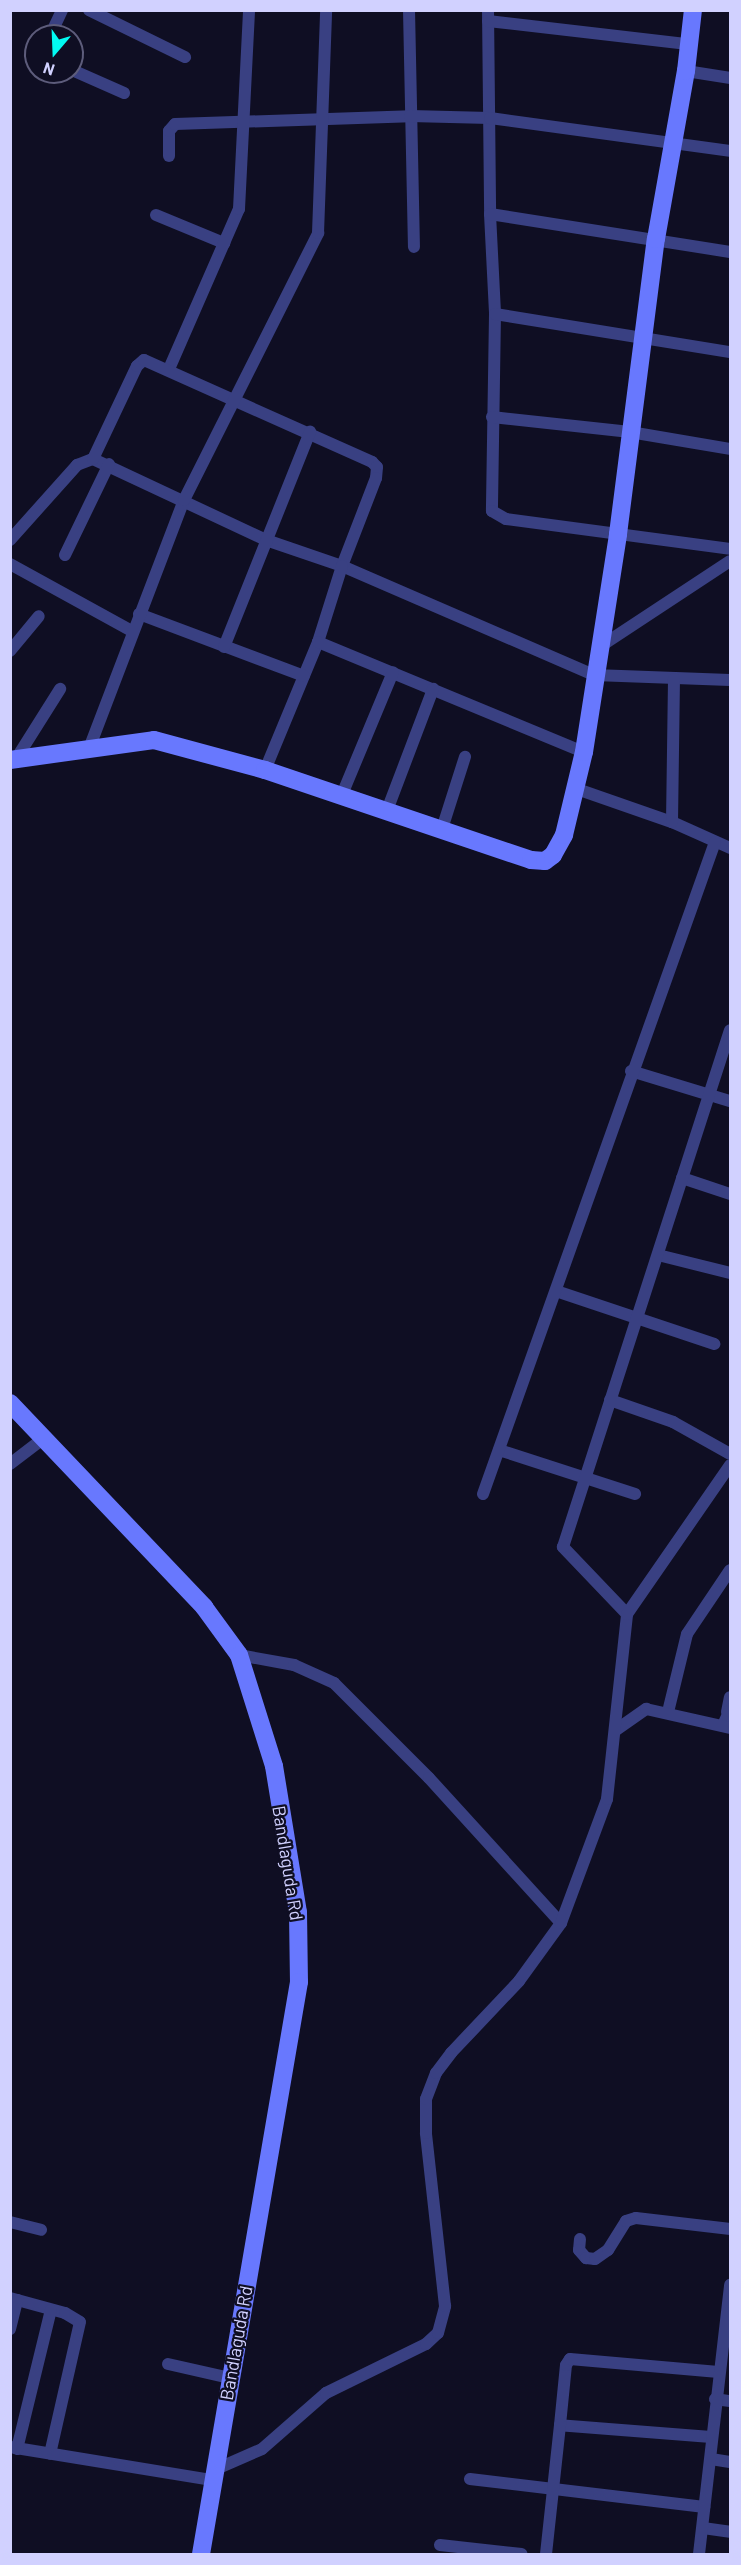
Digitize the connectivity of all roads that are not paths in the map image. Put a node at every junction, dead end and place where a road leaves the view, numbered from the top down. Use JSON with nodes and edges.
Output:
{"nodes":[{"id":1,"x":62,"y":10,"type":"edge"},
{"id":2,"x":89,"y":10,"type":"edge"},
{"id":3,"x":249,"y":10,"type":"edge"},
{"id":4,"x":326,"y":10,"type":"edge"},
{"id":5,"x":409,"y":10,"type":"edge"},
{"id":6,"x":693,"y":10,"type":"edge"},
{"id":7,"x":488,"y":16,"type":"edge"},
{"id":8,"x":56,"y":24,"type":"edge"},
{"id":9,"x":688,"y":44,"type":"junction"},
{"id":10,"x":185,"y":57,"type":"dead end"},
{"id":11,"x":686,"y":71,"type":"junction"},
{"id":12,"x":84,"y":75,"type":"edge"},
{"id":13,"x":730,"y":78,"type":"edge"},
{"id":14,"x":123,"y":93,"type":"dead end"},
{"id":15,"x":410,"y":116,"type":"junction"},
{"id":16,"x":324,"y":118,"type":"junction"},
{"id":17,"x":490,"y":118,"type":"junction"},
{"id":18,"x":246,"y":123,"type":"junction"},
{"id":19,"x":673,"y":141,"type":"junction"},
{"id":20,"x":730,"y":151,"type":"edge"},
{"id":21,"x":170,"y":156,"type":"dead end"},
{"id":22,"x":490,"y":214,"type":"junction"},
{"id":23,"x":156,"y":215,"type":"dead end"},
{"id":24,"x":656,"y":239,"type":"junction"},
{"id":25,"x":224,"y":243,"type":"junction"},
{"id":26,"x":414,"y":247,"type":"dead end"},
{"id":27,"x":730,"y":252,"type":"edge"},
{"id":28,"x":495,"y":314,"type":"junction"},
{"id":29,"x":643,"y":336,"type":"junction"},
{"id":30,"x":730,"y":352,"type":"edge"},
{"id":31,"x":169,"y":369,"type":"junction"},
{"id":32,"x":234,"y":397,"type":"junction"},
{"id":33,"x":492,"y":417,"type":"junction"},
{"id":34,"x":310,"y":432,"type":"junction"},
{"id":35,"x":630,"y":432,"type":"junction"},
{"id":36,"x":730,"y":449,"type":"edge"},
{"id":37,"x":93,"y":459,"type":"junction"},
{"id":38,"x":109,"y":464,"type":"junction"},
{"id":39,"x":184,"y":500,"type":"junction"},
{"id":40,"x":618,"y":534,"type":"junction"},
{"id":41,"x":10,"y":540,"type":"edge"},
{"id":42,"x":266,"y":540,"type":"junction"},
{"id":43,"x":730,"y":549,"type":"edge"},
{"id":44,"x":65,"y":555,"type":"dead end"},
{"id":45,"x":730,"y":561,"type":"edge"},
{"id":46,"x":10,"y":564,"type":"edge"},
{"id":47,"x":342,"y":566,"type":"junction"},
{"id":48,"x":139,"y":614,"type":"junction"},
{"id":49,"x":39,"y":616,"type":"dead end"},
{"id":50,"x":132,"y":632,"type":"junction"},
{"id":51,"x":318,"y":642,"type":"junction"},
{"id":52,"x":601,"y":646,"type":"junction"},
{"id":53,"x":224,"y":647,"type":"junction"},
{"id":54,"x":10,"y":651,"type":"edge"},
{"id":55,"x":393,"y":672,"type":"junction"},
{"id":56,"x":594,"y":675,"type":"junction"},
{"id":57,"x":304,"y":676,"type":"junction"},
{"id":58,"x":674,"y":679,"type":"junction"},
{"id":59,"x":730,"y":680,"type":"edge"},
{"id":60,"x":60,"y":689,"type":"dead end"},
{"id":61,"x":433,"y":689,"type":"junction"},
{"id":62,"x":90,"y":746,"type":"junction"},
{"id":63,"x":584,"y":752,"type":"junction"},
{"id":64,"x":465,"y":757,"type":"dead end"},
{"id":65,"x":13,"y":759,"type":"edge"},
{"id":66,"x":265,"y":770,"type":"junction"},
{"id":67,"x":577,"y":789,"type":"junction"},
{"id":68,"x":341,"y":796,"type":"junction"},
{"id":69,"x":386,"y":813,"type":"junction"},
{"id":70,"x":672,"y":822,"type":"junction"},
{"id":71,"x":441,"y":832,"type":"junction"},
{"id":72,"x":715,"y":842,"type":"junction"},
{"id":73,"x":730,"y":848,"type":"edge"},
{"id":74,"x":730,"y":1030,"type":"edge"},
{"id":75,"x":631,"y":1071,"type":"junction"},
{"id":76,"x":708,"y":1094,"type":"junction"},
{"id":77,"x":730,"y":1101,"type":"edge"},
{"id":78,"x":682,"y":1178,"type":"junction"},
{"id":79,"x":730,"y":1194,"type":"edge"},
{"id":80,"x":658,"y":1255,"type":"junction"},
{"id":81,"x":730,"y":1274,"type":"edge"},
{"id":82,"x":556,"y":1291,"type":"junction"},
{"id":83,"x":636,"y":1318,"type":"junction"},
{"id":84,"x":714,"y":1344,"type":"dead end"},
{"id":85,"x":610,"y":1400,"type":"junction"},
{"id":86,"x":10,"y":1402,"type":"edge"},
{"id":87,"x":44,"y":1438,"type":"junction"},
{"id":88,"x":499,"y":1450,"type":"junction"},
{"id":89,"x":730,"y":1454,"type":"edge"},
{"id":90,"x":10,"y":1464,"type":"edge"},
{"id":91,"x":730,"y":1467,"type":"edge"},
{"id":92,"x":585,"y":1477,"type":"junction"},
{"id":93,"x":483,"y":1494,"type":"dead end"},
{"id":94,"x":635,"y":1494,"type":"dead end"},
{"id":95,"x":730,"y":1570,"type":"edge"},
{"id":96,"x":627,"y":1614,"type":"junction"},
{"id":97,"x":239,"y":1655,"type":"junction"},
{"id":98,"x":730,"y":1696,"type":"edge"},
{"id":99,"x":729,"y":1711,"type":"edge"},
{"id":100,"x":668,"y":1712,"type":"junction"},
{"id":101,"x":727,"y":1726,"type":"edge"},
{"id":102,"x":616,"y":1730,"type":"junction"},
{"id":103,"x":561,"y":1923,"type":"junction"},
{"id":104,"x":10,"y":2222,"type":"edge"},
{"id":105,"x":730,"y":2229,"type":"edge"},
{"id":106,"x":41,"y":2230,"type":"dead end"},
{"id":107,"x":580,"y":2239,"type":"dead end"},
{"id":108,"x":730,"y":2285,"type":"edge"},
{"id":109,"x":14,"y":2299,"type":"edge"},
{"id":110,"x":51,"y":2310,"type":"junction"},
{"id":111,"x":10,"y":2329,"type":"edge"},
{"id":112,"x":168,"y":2364,"type":"dead end"},
{"id":113,"x":718,"y":2372,"type":"junction"},
{"id":114,"x":230,"y":2378,"type":"junction"},
{"id":115,"x":715,"y":2399,"type":"junction"},
{"id":116,"x":730,"y":2401,"type":"edge"},
{"id":117,"x":560,"y":2425,"type":"junction"},
{"id":118,"x":711,"y":2437,"type":"junction"},
{"id":119,"x":14,"y":2448,"type":"edge"},
{"id":120,"x":50,"y":2454,"type":"junction"},
{"id":121,"x":711,"y":2458,"type":"junction"},
{"id":122,"x":730,"y":2462,"type":"edge"},
{"id":123,"x":213,"y":2475,"type":"junction"},
{"id":124,"x":470,"y":2479,"type":"dead end"},
{"id":125,"x":553,"y":2488,"type":"junction"},
{"id":126,"x":704,"y":2507,"type":"junction"},
{"id":127,"x":703,"y":2528,"type":"junction"},
{"id":128,"x":730,"y":2532,"type":"edge"},
{"id":129,"x":440,"y":2545,"type":"dead end"},
{"id":130,"x":201,"y":2554,"type":"edge"},
{"id":131,"x":522,"y":2554,"type":"edge"},
{"id":132,"x":546,"y":2554,"type":"edge"},
{"id":133,"x":699,"y":2554,"type":"edge"}],
"edges":[{"from":1,"to":8,"type":"street"},
{"from":2,"to":10,"type":"street"},
{"from":3,"to":18,"type":"street"},
{"from":4,"to":16,"type":"street"},
{"from":5,"to":15,"type":"street"},
{"from":6,"to":9,"type":"street"},
{"from":7,"to":9,"type":"street"},
{"from":7,"to":17,"type":"street"},
{"from":9,"to":11,"type":"street"},
{"from":11,"to":13,"type":"street"},
{"from":11,"to":19,"type":"street"},
{"from":12,"to":14,"type":"street"},
{"from":15,"to":16,"type":"street"},
{"from":15,"to":17,"type":"street"},
{"from":15,"to":26,"type":"street"},
{"from":16,"to":18,"type":"street"},
{"from":16,"to":32,"type":"street"},
{"from":17,"to":19,"type":"street"},
{"from":17,"to":22,"type":"street"},
{"from":18,"to":21,"type":"street"},
{"from":18,"to":25,"type":"street"},
{"from":19,"to":20,"type":"street"},
{"from":19,"to":24,"type":"street"},
{"from":22,"to":24,"type":"street"},
{"from":22,"to":28,"type":"street"},
{"from":23,"to":25,"type":"street"},
{"from":24,"to":27,"type":"street"},
{"from":24,"to":29,"type":"street"},
{"from":25,"to":31,"type":"street"},
{"from":28,"to":29,"type":"street"},
{"from":28,"to":33,"type":"street"},
{"from":29,"to":30,"type":"street"},
{"from":29,"to":35,"type":"street"},
{"from":31,"to":32,"type":"street"},
{"from":31,"to":37,"type":"street"},
{"from":32,"to":34,"type":"street"},
{"from":32,"to":39,"type":"street"},
{"from":33,"to":35,"type":"street"},
{"from":33,"to":40,"type":"street"},
{"from":34,"to":42,"type":"street"},
{"from":34,"to":47,"type":"street"},
{"from":35,"to":36,"type":"street"},
{"from":35,"to":40,"type":"street"},
{"from":37,"to":38,"type":"street"},
{"from":37,"to":41,"type":"street"},
{"from":38,"to":39,"type":"street"},
{"from":38,"to":44,"type":"street"},
{"from":39,"to":42,"type":"street"},
{"from":39,"to":48,"type":"street"},
{"from":40,"to":43,"type":"street"},
{"from":40,"to":52,"type":"street"},
{"from":42,"to":47,"type":"street"},
{"from":42,"to":53,"type":"street"},
{"from":45,"to":52,"type":"street"},
{"from":46,"to":50,"type":"street"},
{"from":47,"to":51,"type":"street"},
{"from":47,"to":56,"type":"street"},
{"from":48,"to":50,"type":"street"},
{"from":48,"to":53,"type":"street"},
{"from":49,"to":54,"type":"street"},
{"from":50,"to":62,"type":"street"},
{"from":51,"to":55,"type":"street"},
{"from":51,"to":57,"type":"street"},
{"from":52,"to":56,"type":"street"},
{"from":53,"to":57,"type":"street"},
{"from":55,"to":61,"type":"street"},
{"from":55,"to":68,"type":"street"},
{"from":56,"to":58,"type":"street"},
{"from":56,"to":63,"type":"street"},
{"from":57,"to":66,"type":"street"},
{"from":58,"to":59,"type":"street"},
{"from":58,"to":70,"type":"street"},
{"from":60,"to":65,"type":"street"},
{"from":61,"to":63,"type":"street"},
{"from":61,"to":69,"type":"street"},
{"from":62,"to":65,"type":"street"},
{"from":62,"to":66,"type":"street"},
{"from":63,"to":67,"type":"street"},
{"from":64,"to":71,"type":"street"},
{"from":66,"to":68,"type":"street"},
{"from":67,"to":70,"type":"street"},
{"from":67,"to":71,"type":"street"},
{"from":68,"to":69,"type":"street"},
{"from":69,"to":71,"type":"street"},
{"from":70,"to":72,"type":"street"},
{"from":72,"to":73,"type":"street"},
{"from":72,"to":75,"type":"street"},
{"from":74,"to":76,"type":"street"},
{"from":75,"to":76,"type":"street"},
{"from":75,"to":82,"type":"street"},
{"from":76,"to":77,"type":"street"},
{"from":76,"to":78,"type":"street"},
{"from":78,"to":79,"type":"street"},
{"from":78,"to":80,"type":"street"},
{"from":80,"to":81,"type":"street"},
{"from":80,"to":83,"type":"street"},
{"from":82,"to":83,"type":"street"},
{"from":82,"to":88,"type":"street"},
{"from":83,"to":84,"type":"street"},
{"from":83,"to":85,"type":"street"},
{"from":85,"to":89,"type":"street"},
{"from":85,"to":92,"type":"street"},
{"from":86,"to":87,"type":"street","name":"Bandlaguda Rd"},
{"from":87,"to":90,"type":"street"},
{"from":87,"to":97,"type":"street","name":"Bandlaguda Rd"},
{"from":88,"to":92,"type":"street"},
{"from":88,"to":93,"type":"street"},
{"from":91,"to":96,"type":"street"},
{"from":92,"to":94,"type":"street"},
{"from":92,"to":96,"type":"street"},
{"from":95,"to":100,"type":"street"},
{"from":96,"to":102,"type":"street"},
{"from":97,"to":103,"type":"street"},
{"from":97,"to":114,"type":"street","name":"Bandlaguda Rd"},
{"from":98,"to":99,"type":"street"},
{"from":99,"to":101,"type":"street"},
{"from":100,"to":101,"type":"street"},
{"from":100,"to":102,"type":"street"},
{"from":102,"to":103,"type":"street"},
{"from":103,"to":123,"type":"street"},
{"from":104,"to":106,"type":"street"},
{"from":105,"to":107,"type":"street"},
{"from":108,"to":113,"type":"street"},
{"from":109,"to":110,"type":"street"},
{"from":109,"to":111,"type":"street"},
{"from":110,"to":119,"type":"street"},
{"from":110,"to":120,"type":"street"},
{"from":112,"to":114,"type":"street"},
{"from":113,"to":115,"type":"street"},
{"from":113,"to":117,"type":"street"},
{"from":114,"to":123,"type":"street","name":"Bandlaguda Rd"},
{"from":115,"to":116,"type":"street"},
{"from":115,"to":118,"type":"street"},
{"from":117,"to":118,"type":"street"},
{"from":117,"to":125,"type":"street"},
{"from":118,"to":121,"type":"street"},
{"from":119,"to":120,"type":"street"},
{"from":120,"to":123,"type":"street"},
{"from":121,"to":122,"type":"street"},
{"from":121,"to":126,"type":"street"},
{"from":123,"to":130,"type":"street","name":"Bandlaguda Rd"},
{"from":124,"to":125,"type":"street"},
{"from":125,"to":126,"type":"street"},
{"from":125,"to":132,"type":"street"},
{"from":126,"to":127,"type":"street"},
{"from":127,"to":128,"type":"street"},
{"from":127,"to":133,"type":"street"},
{"from":129,"to":131,"type":"street"}]}
